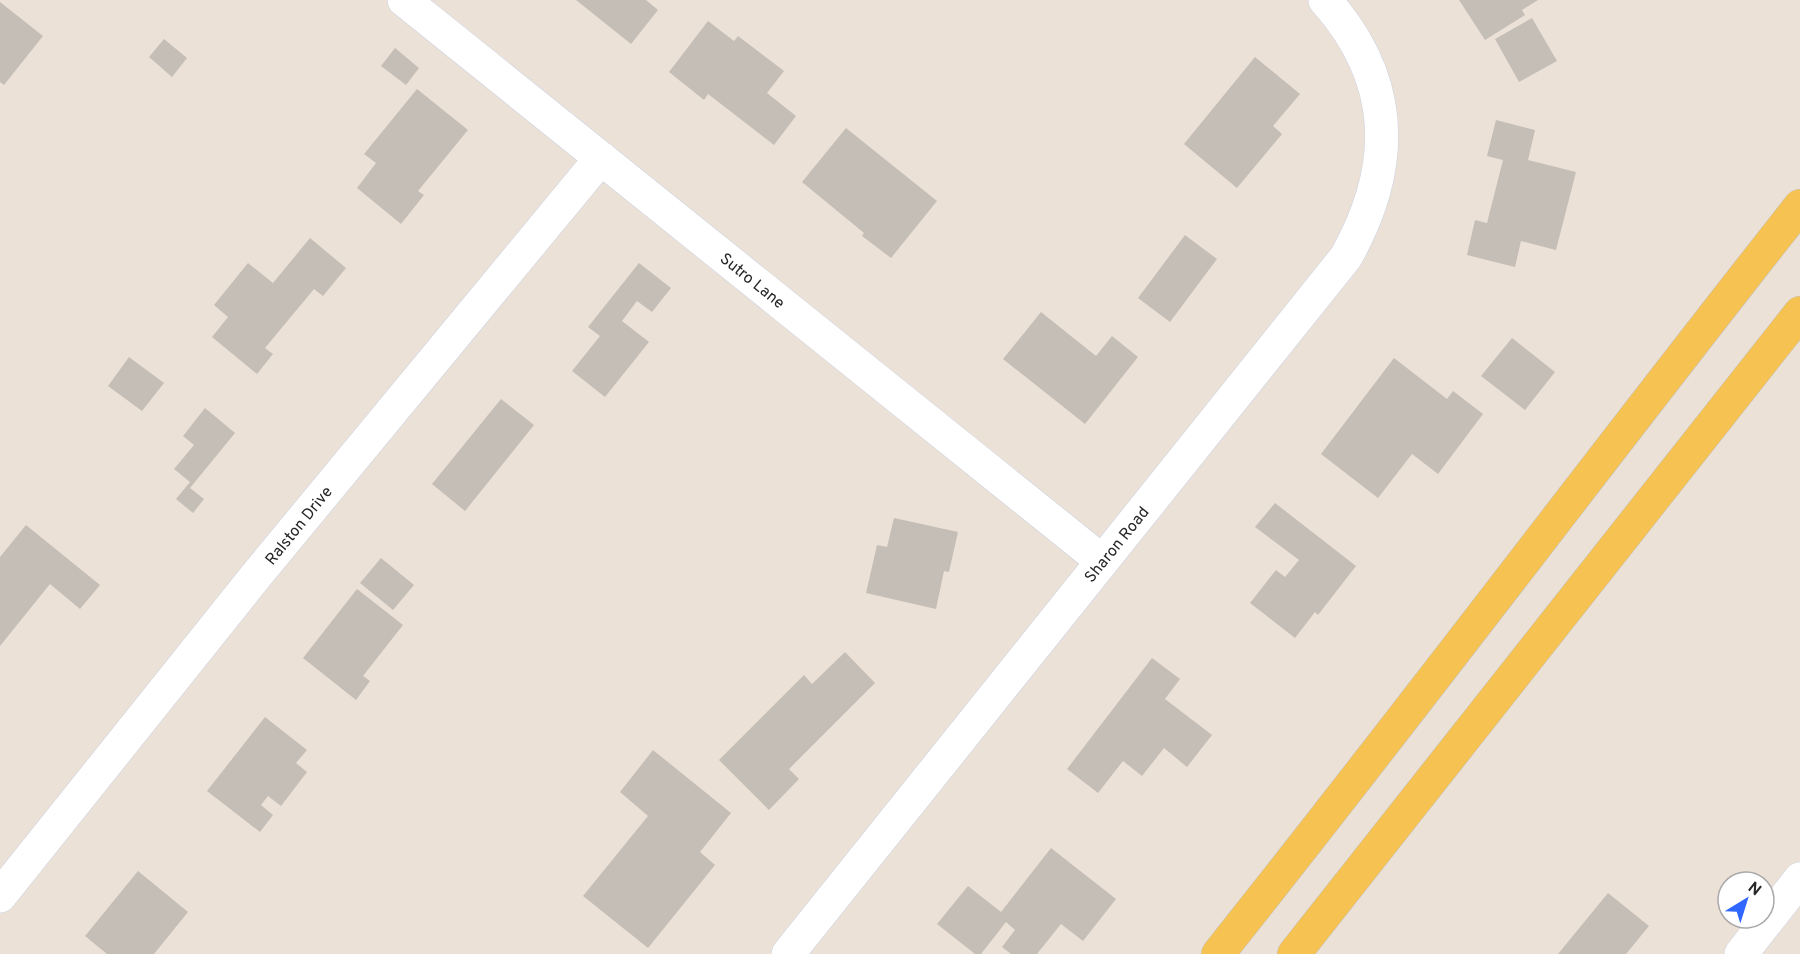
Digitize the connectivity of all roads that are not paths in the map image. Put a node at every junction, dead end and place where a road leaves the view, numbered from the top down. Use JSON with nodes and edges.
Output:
{"nodes":[{"id":1,"x":404,"y":0,"type":"edge"},
{"id":2,"x":1325,"y":0,"type":"edge"},
{"id":3,"x":601,"y":158,"type":"junction"},
{"id":4,"x":1800,"y":206,"type":"edge"},
{"id":5,"x":1800,"y":313,"type":"edge"},
{"id":6,"x":1102,"y":561,"type":"junction"},
{"id":7,"x":0,"y":896,"type":"edge"},
{"id":8,"x":1795,"y":897,"type":"edge"},
{"id":9,"x":788,"y":954,"type":"edge"},
{"id":10,"x":1218,"y":954,"type":"edge"},
{"id":11,"x":1294,"y":954,"type":"edge"},
{"id":12,"x":1741,"y":954,"type":"edge"}],
"edges":[{"from":1,"to":3,"type":"street","name":"Sutro Lane"},
{"from":2,"to":6,"type":"street","name":"Sharon Road"},
{"from":3,"to":6,"type":"street","name":"Sutro Lane"},
{"from":3,"to":7,"type":"street","name":"Ralston Drive"},
{"from":4,"to":10,"type":"main road"},
{"from":5,"to":11,"type":"main road"},
{"from":6,"to":9,"type":"street","name":"Sharon Road"},
{"from":8,"to":12,"type":"street"}]}
